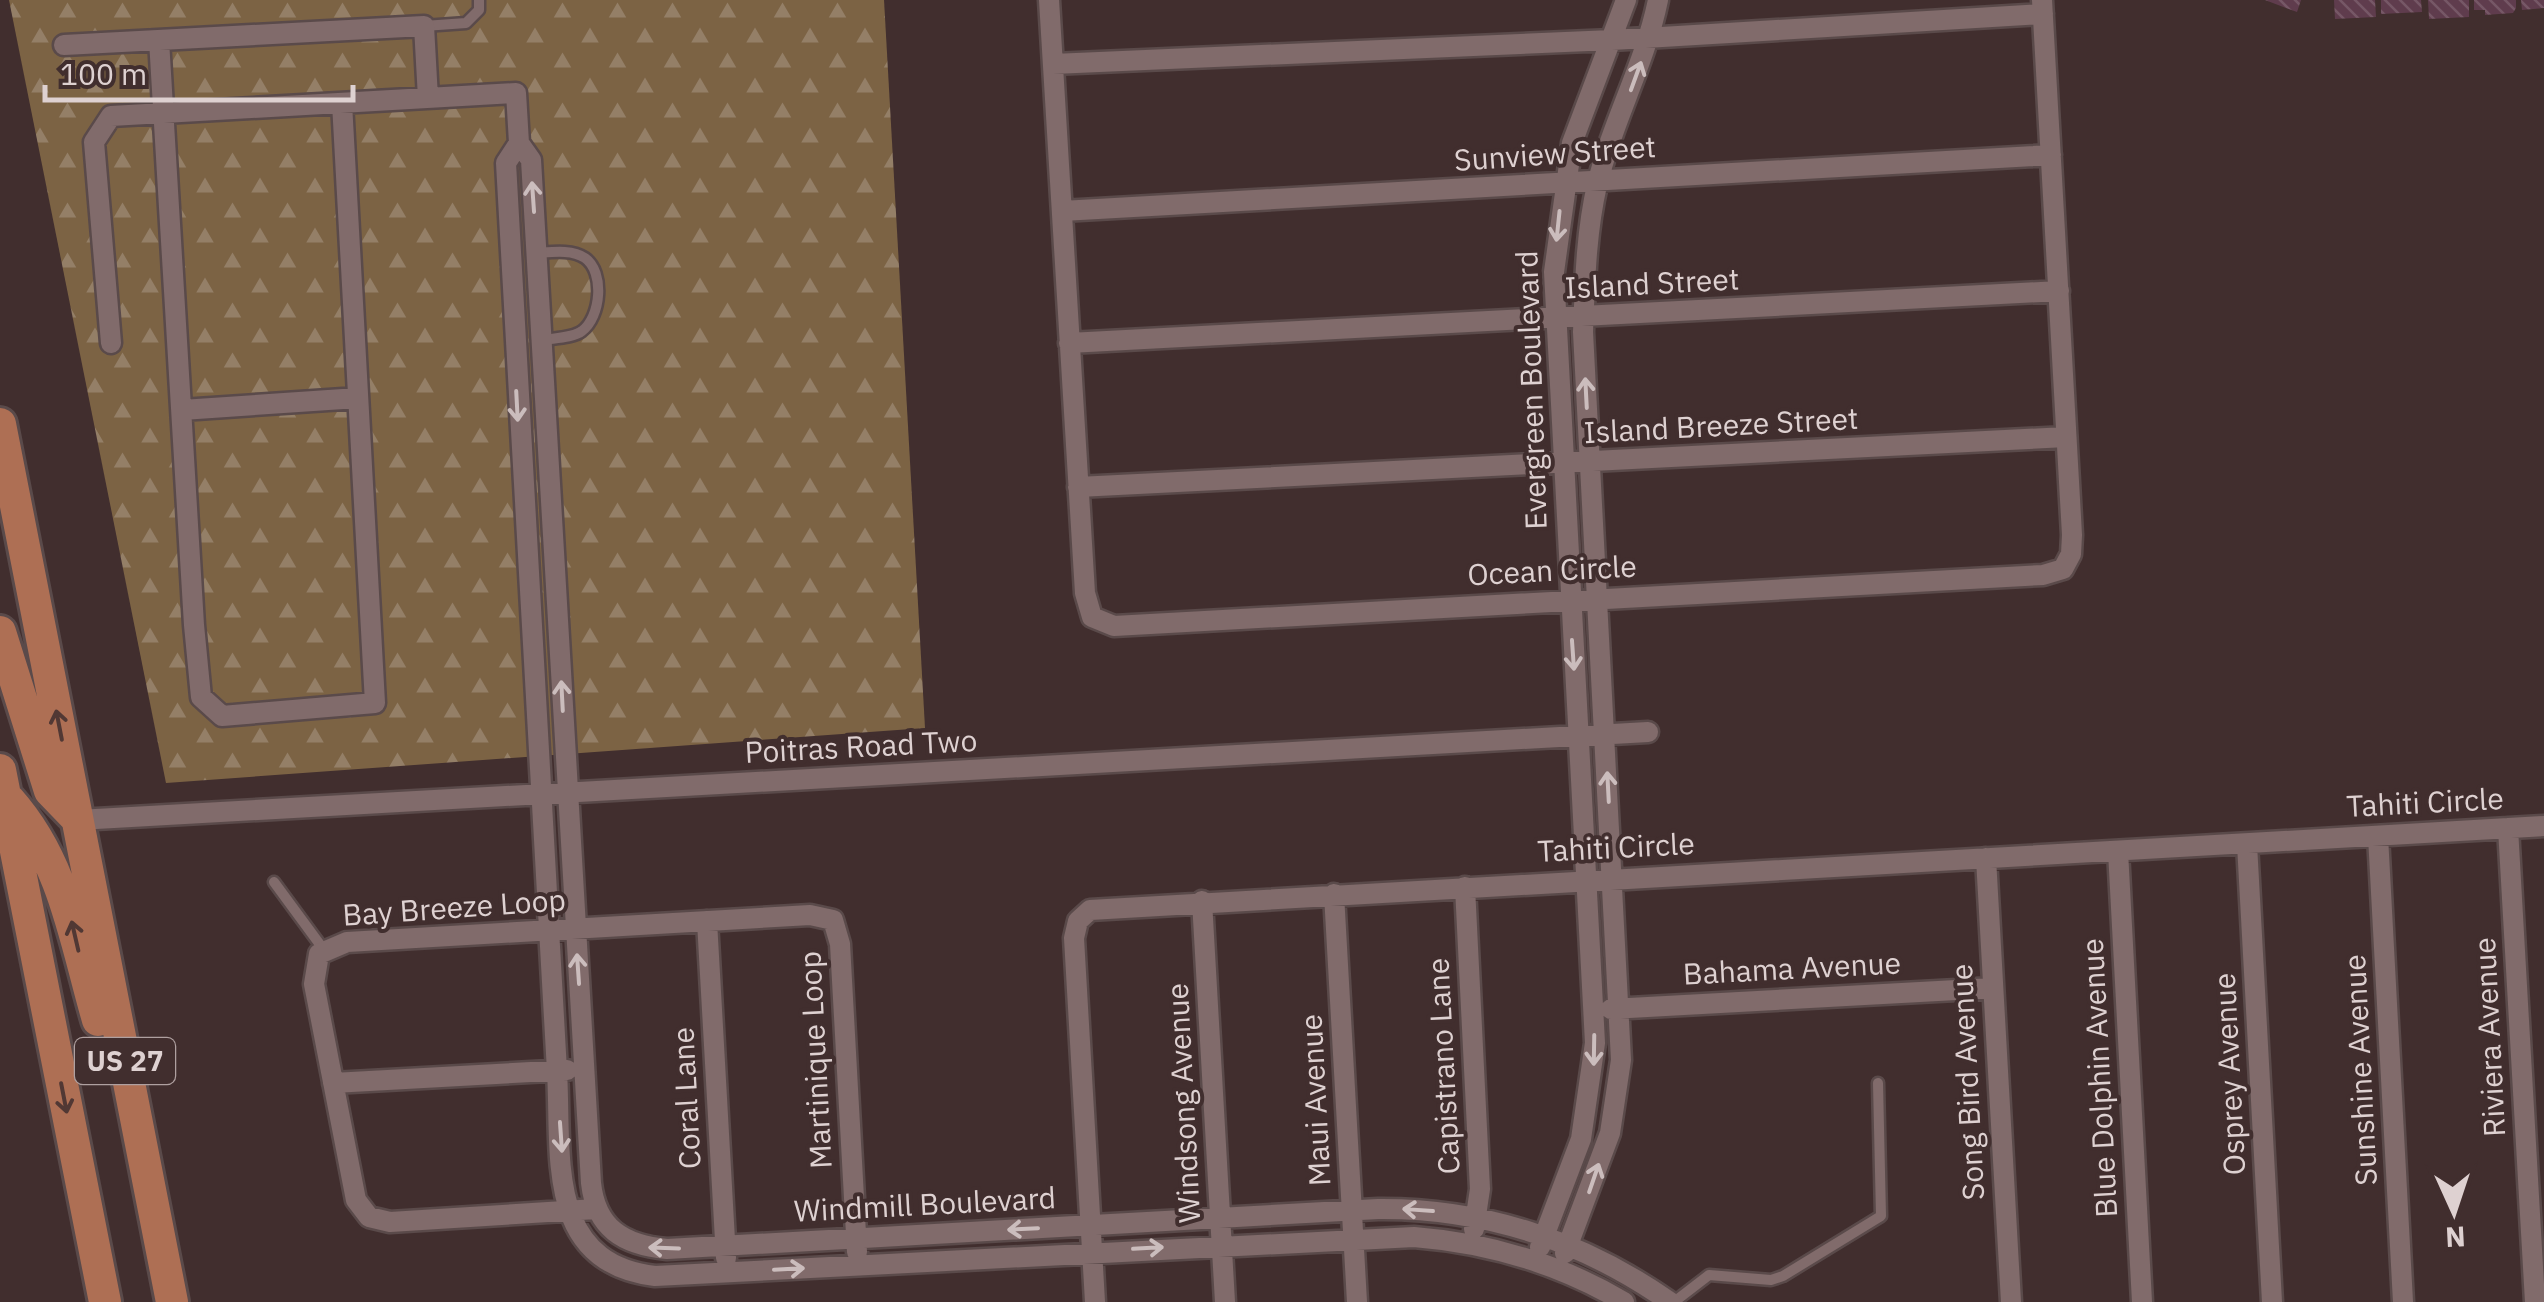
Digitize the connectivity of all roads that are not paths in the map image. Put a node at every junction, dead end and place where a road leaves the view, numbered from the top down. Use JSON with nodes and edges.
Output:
{"nodes":[{"id":1,"x":479,"y":0,"type":"edge"},
{"id":2,"x":1049,"y":0,"type":"edge"},
{"id":3,"x":1626,"y":0,"type":"edge"},
{"id":4,"x":1658,"y":0,"type":"edge"},
{"id":5,"x":2043,"y":7,"type":"edge"},
{"id":6,"x":424,"y":26,"type":"junction"},
{"id":7,"x":1649,"y":37,"type":"junction"},
{"id":8,"x":158,"y":40,"type":"junction"},
{"id":9,"x":1612,"y":40,"type":"junction"},
{"id":10,"x":64,"y":45,"type":"dead end"},
{"id":11,"x":1053,"y":64,"type":"junction"},
{"id":12,"x":428,"y":98,"type":"junction"},
{"id":13,"x":342,"y":103,"type":"junction"},
{"id":14,"x":164,"y":113,"type":"junction"},
{"id":15,"x":519,"y":143,"type":"junction"},
{"id":16,"x":2051,"y":155,"type":"junction"},
{"id":17,"x":1598,"y":181,"type":"junction"},
{"id":18,"x":1564,"y":185,"type":"junction"},
{"id":19,"x":1062,"y":212,"type":"junction"},
{"id":20,"x":537,"y":252,"type":"junction"},
{"id":21,"x":2058,"y":291,"type":"junction"},
{"id":22,"x":540,"y":307,"type":"junction"},
{"id":23,"x":513,"y":310,"type":"junction"},
{"id":24,"x":1556,"y":319,"type":"junction"},
{"id":25,"x":1584,"y":319,"type":"junction"},
{"id":26,"x":542,"y":340,"type":"junction"},
{"id":27,"x":111,"y":343,"type":"dead end"},
{"id":28,"x":1070,"y":343,"type":"junction"},
{"id":29,"x":358,"y":398,"type":"junction"},
{"id":30,"x":182,"y":410,"type":"junction"},
{"id":31,"x":0,"y":424,"type":"edge"},
{"id":32,"x":2066,"y":437,"type":"junction"},
{"id":33,"x":1590,"y":463,"type":"junction"},
{"id":34,"x":1562,"y":464,"type":"junction"},
{"id":35,"x":1078,"y":487,"type":"junction"},
{"id":36,"x":1570,"y":599,"type":"junction"},
{"id":37,"x":1597,"y":600,"type":"junction"},
{"id":38,"x":0,"y":632,"type":"edge"},
{"id":39,"x":1648,"y":732,"type":"dead end"},
{"id":40,"x":1605,"y":734,"type":"junction"},
{"id":41,"x":1578,"y":736,"type":"junction"},
{"id":42,"x":2,"y":787,"type":"edge"},
{"id":43,"x":568,"y":794,"type":"junction"},
{"id":44,"x":539,"y":795,"type":"junction"},
{"id":45,"x":78,"y":820,"type":"junction"},
{"id":46,"x":2544,"y":826,"type":"edge"},
{"id":47,"x":2508,"y":828,"type":"junction"},
{"id":48,"x":2378,"y":836,"type":"junction"},
{"id":49,"x":2248,"y":844,"type":"junction"},
{"id":50,"x":7,"y":846,"type":"edge"},
{"id":51,"x":2118,"y":851,"type":"junction"},
{"id":52,"x":1986,"y":858,"type":"junction"},
{"id":53,"x":1614,"y":878,"type":"junction"},
{"id":54,"x":1587,"y":879,"type":"junction"},
{"id":55,"x":274,"y":882,"type":"dead end"},
{"id":56,"x":1466,"y":887,"type":"junction"},
{"id":57,"x":1334,"y":894,"type":"junction"},
{"id":58,"x":1202,"y":902,"type":"junction"},
{"id":59,"x":707,"y":921,"type":"junction"},
{"id":60,"x":575,"y":929,"type":"junction"},
{"id":61,"x":548,"y":930,"type":"junction"},
{"id":62,"x":324,"y":950,"type":"junction"},
{"id":63,"x":1993,"y":988,"type":"junction"},
{"id":64,"x":1620,"y":1008,"type":"junction"},
{"id":65,"x":1594,"y":1010,"type":"junction"},
{"id":66,"x":584,"y":1069,"type":"junction"},
{"id":67,"x":557,"y":1071,"type":"junction"},
{"id":68,"x":1878,"y":1083,"type":"dead end"},
{"id":69,"x":333,"y":1084,"type":"junction"},
{"id":70,"x":596,"y":1209,"type":"junction"},
{"id":71,"x":566,"y":1210,"type":"junction"},
{"id":72,"x":1352,"y":1211,"type":"junction"},
{"id":73,"x":1220,"y":1218,"type":"junction"},
{"id":74,"x":1477,"y":1218,"type":"junction"},
{"id":75,"x":1090,"y":1226,"type":"junction"},
{"id":76,"x":1545,"y":1234,"type":"junction"},
{"id":77,"x":1353,"y":1237,"type":"junction"},
{"id":78,"x":856,"y":1239,"type":"junction"},
{"id":79,"x":1471,"y":1243,"type":"junction"},
{"id":80,"x":1222,"y":1244,"type":"junction"},
{"id":81,"x":1569,"y":1245,"type":"junction"},
{"id":82,"x":725,"y":1246,"type":"junction"},
{"id":83,"x":1092,"y":1251,"type":"junction"},
{"id":84,"x":1535,"y":1260,"type":"junction"},
{"id":85,"x":165,"y":1264,"type":"junction"},
{"id":86,"x":858,"y":1264,"type":"junction"},
{"id":87,"x":1558,"y":1269,"type":"junction"},
{"id":88,"x":727,"y":1272,"type":"junction"},
{"id":89,"x":105,"y":1302,"type":"edge"},
{"id":90,"x":172,"y":1302,"type":"edge"},
{"id":91,"x":1095,"y":1302,"type":"edge"},
{"id":92,"x":1226,"y":1302,"type":"edge"},
{"id":93,"x":1357,"y":1302,"type":"edge"},
{"id":94,"x":1624,"y":1302,"type":"edge"},
{"id":95,"x":1672,"y":1302,"type":"edge"},
{"id":96,"x":2011,"y":1302,"type":"edge"},
{"id":97,"x":2142,"y":1302,"type":"edge"},
{"id":98,"x":2272,"y":1302,"type":"edge"},
{"id":99,"x":2403,"y":1302,"type":"edge"},
{"id":100,"x":2535,"y":1302,"type":"edge"}],
"edges":[{"from":1,"to":6,"type":"lane"},
{"from":2,"to":11,"type":"street","name":"Ocean Circle"},
{"from":3,"to":9,"type":"street","name":"Evergreen Boulevard"},
{"from":4,"to":7,"type":"street","name":"Evergreen Boulevard"},
{"from":5,"to":7,"type":"street"},
{"from":5,"to":16,"type":"street","name":"Ocean Circle"},
{"from":6,"to":8,"type":"street"},
{"from":6,"to":12,"type":"street"},
{"from":7,"to":9,"type":"street"},
{"from":17,"to":7,"type":"street","name":"Evergreen Boulevard","one_way":true},
{"from":8,"to":10,"type":"street"},
{"from":8,"to":14,"type":"street"},
{"from":9,"to":11,"type":"street"},
{"from":9,"to":18,"type":"street","name":"Evergreen Boulevard"},
{"from":11,"to":19,"type":"street","name":"Ocean Circle"},
{"from":12,"to":13,"type":"street"},
{"from":12,"to":15,"type":"street"},
{"from":13,"to":14,"type":"street"},
{"from":13,"to":29,"type":"street"},
{"from":14,"to":27,"type":"street"},
{"from":14,"to":30,"type":"street"},
{"from":20,"to":15,"type":"street","one_way":true},
{"from":15,"to":23,"type":"street"},
{"from":16,"to":17,"type":"street","name":"Sunview Street"},
{"from":16,"to":21,"type":"street","name":"Ocean Circle"},
{"from":17,"to":18,"type":"street","name":"Sunview Street"},
{"from":17,"to":25,"type":"street","name":"Evergreen Boulevard"},
{"from":18,"to":19,"type":"street","name":"Sunview Street"},
{"from":18,"to":24,"type":"street","name":"Evergreen Boulevard","one_way":true},
{"from":19,"to":28,"type":"street","name":"Ocean Circle"},
{"from":20,"to":22,"type":"street"},
{"from":20,"to":26,"type":"lane"},
{"from":21,"to":25,"type":"street","name":"Island Street"},
{"from":21,"to":32,"type":"street","name":"Ocean Circle"},
{"from":22,"to":23,"type":"street"},
{"from":22,"to":26,"type":"street"},
{"from":23,"to":44,"type":"street","one_way":true},
{"from":24,"to":25,"type":"street","name":"Island Street"},
{"from":24,"to":28,"type":"street","name":"Island Street"},
{"from":24,"to":34,"type":"street","name":"Evergreen Boulevard"},
{"from":33,"to":25,"type":"street","name":"Evergreen Boulevard","one_way":true},
{"from":43,"to":26,"type":"street","one_way":true},
{"from":28,"to":35,"type":"street","name":"Ocean Circle"},
{"from":29,"to":30,"type":"street"},
{"from":29,"to":30,"type":"street"},
{"from":45,"to":31,"type":"highway","number":"US 27","one_way":true},
{"from":32,"to":33,"type":"street","name":"Island Breeze Street"},
{"from":32,"to":37,"type":"street","name":"Ocean Circle"},
{"from":33,"to":34,"type":"street","name":"Island Breeze Street"},
{"from":33,"to":37,"type":"street","name":"Evergreen Boulevard"},
{"from":34,"to":35,"type":"street","name":"Island Breeze Street"},
{"from":34,"to":36,"type":"street","name":"Evergreen Boulevard"},
{"from":35,"to":36,"type":"street","name":"Ocean Circle"},
{"from":36,"to":37,"type":"street","name":"Ocean Circle"},
{"from":36,"to":41,"type":"street","name":"Evergreen Boulevard","one_way":true},
{"from":37,"to":40,"type":"street","name":"Evergreen Boulevard"},
{"from":38,"to":45,"type":"highway"},
{"from":39,"to":40,"type":"street","name":"Poitras Road Two"},
{"from":40,"to":41,"type":"street","name":"Poitras Road Two"},
{"from":53,"to":40,"type":"street","name":"Evergreen Boulevard","one_way":true},
{"from":41,"to":43,"type":"street","name":"Poitras Road Two"},
{"from":41,"to":54,"type":"street","name":"Evergreen Boulevard"},
{"from":42,"to":50,"type":"highway","number":"US 27"},
{"from":85,"to":42,"type":"highway","one_way":true},
{"from":43,"to":44,"type":"street","name":"Poitras Road Two"},
{"from":43,"to":60,"type":"street"},
{"from":44,"to":45,"type":"street","name":"Poitras Road Two"},
{"from":44,"to":61,"type":"street"},
{"from":45,"to":85,"type":"highway","number":"US 27"},
{"from":46,"to":47,"type":"street","name":"Tahiti Circle"},
{"from":47,"to":48,"type":"street","name":"Tahiti Circle"},
{"from":47,"to":100,"type":"street","name":"Riviera Avenue"},
{"from":48,"to":49,"type":"street","name":"Tahiti Circle"},
{"from":48,"to":99,"type":"street","name":"Sunshine Avenue"},
{"from":49,"to":51,"type":"street","name":"Tahiti Circle"},
{"from":49,"to":98,"type":"street","name":"Osprey Avenue"},
{"from":50,"to":89,"type":"highway","number":"US 27","one_way":true},
{"from":51,"to":52,"type":"street","name":"Tahiti Circle"},
{"from":51,"to":97,"type":"street","name":"Blue Dolphin Avenue"},
{"from":52,"to":53,"type":"street","name":"Tahiti Circle"},
{"from":52,"to":63,"type":"street","name":"Song Bird Avenue"},
{"from":53,"to":54,"type":"street","name":"Tahiti Circle"},
{"from":53,"to":64,"type":"street","name":"Evergreen Boulevard"},
{"from":54,"to":56,"type":"street","name":"Tahiti Circle"},
{"from":54,"to":65,"type":"street","name":"Evergreen Boulevard"},
{"from":55,"to":62,"type":"lane"},
{"from":56,"to":57,"type":"street","name":"Tahiti Circle"},
{"from":56,"to":74,"type":"street","name":"Capistrano Lane"},
{"from":57,"to":58,"type":"street","name":"Tahiti Circle"},
{"from":57,"to":72,"type":"street","name":"Maui Avenue"},
{"from":58,"to":73,"type":"street","name":"Windsong Avenue"},
{"from":58,"to":75,"type":"street","name":"Tahiti Circle"},
{"from":59,"to":60,"type":"street","name":"Bay Breeze Loop"},
{"from":59,"to":78,"type":"street","name":"Martinique Loop"},
{"from":59,"to":82,"type":"street","name":"Coral Lane"},
{"from":60,"to":61,"type":"street","name":"Bay Breeze Loop"},
{"from":66,"to":60,"type":"street","one_way":true},
{"from":61,"to":62,"type":"street","name":"Bay Breeze Loop"},
{"from":61,"to":67,"type":"street"},
{"from":62,"to":69,"type":"street","name":"Bay Breeze Loop"},
{"from":63,"to":64,"type":"street","name":"Bahama Avenue"},
{"from":63,"to":96,"type":"street","name":"Song Bird Avenue"},
{"from":64,"to":65,"type":"street","name":"Bahama Avenue"},
{"from":81,"to":64,"type":"street","name":"Evergreen Boulevard","one_way":true},
{"from":65,"to":76,"type":"street","name":"Evergreen Boulevard","one_way":true},
{"from":66,"to":67,"type":"street"},
{"from":66,"to":70,"type":"street"},
{"from":67,"to":69,"type":"street"},
{"from":67,"to":71,"type":"street","one_way":true},
{"from":68,"to":95,"type":"lane"},
{"from":69,"to":71,"type":"street","name":"Bay Breeze Loop"},
{"from":70,"to":71,"type":"street"},
{"from":82,"to":70,"type":"street","name":"Windmill Boulevard","one_way":true},
{"from":71,"to":88,"type":"street","name":"Windmill Boulevard"},
{"from":72,"to":73,"type":"street","name":"Windmill Boulevard"},
{"from":74,"to":72,"type":"street","name":"Windmill Boulevard","one_way":true},
{"from":72,"to":77,"type":"street","name":"Maui Avenue"},
{"from":73,"to":75,"type":"street","name":"Windmill Boulevard"},
{"from":73,"to":80,"type":"street","name":"Windsong Avenue"},
{"from":74,"to":76,"type":"street","name":"Windmill Boulevard"},
{"from":74,"to":79,"type":"street","name":"Capistrano Lane"},
{"from":75,"to":78,"type":"street","name":"Windmill Boulevard","one_way":true},
{"from":75,"to":83,"type":"street","name":"Tahiti Circle"},
{"from":76,"to":81,"type":"street","name":"Windmill Boulevard"},
{"from":76,"to":84,"type":"street","name":"Evergreen Boulevard"},
{"from":77,"to":79,"type":"street","name":"Windmill Boulevard"},
{"from":77,"to":80,"type":"street","name":"Windmill Boulevard"},
{"from":77,"to":93,"type":"street","name":"Maui Avenue"},
{"from":78,"to":82,"type":"street","name":"Windmill Boulevard"},
{"from":78,"to":86,"type":"street","name":"Martinique Loop"},
{"from":79,"to":84,"type":"street","name":"Windmill Boulevard"},
{"from":83,"to":80,"type":"street","name":"Windmill Boulevard","one_way":true},
{"from":80,"to":92,"type":"street","name":"Windsong Avenue"},
{"from":81,"to":87,"type":"street","name":"Evergreen Boulevard"},
{"from":81,"to":95,"type":"street","name":"Windmill Boulevard"},
{"from":82,"to":88,"type":"street","name":"Coral Lane"},
{"from":83,"to":86,"type":"street","name":"Windmill Boulevard"},
{"from":83,"to":91,"type":"street","name":"Tahiti Circle"},
{"from":84,"to":87,"type":"street","name":"Windmill Boulevard"},
{"from":85,"to":90,"type":"highway","number":"US 27"},
{"from":88,"to":86,"type":"street","name":"Windmill Boulevard","one_way":true},
{"from":87,"to":94,"type":"street","name":"Windmill Boulevard"}]}
